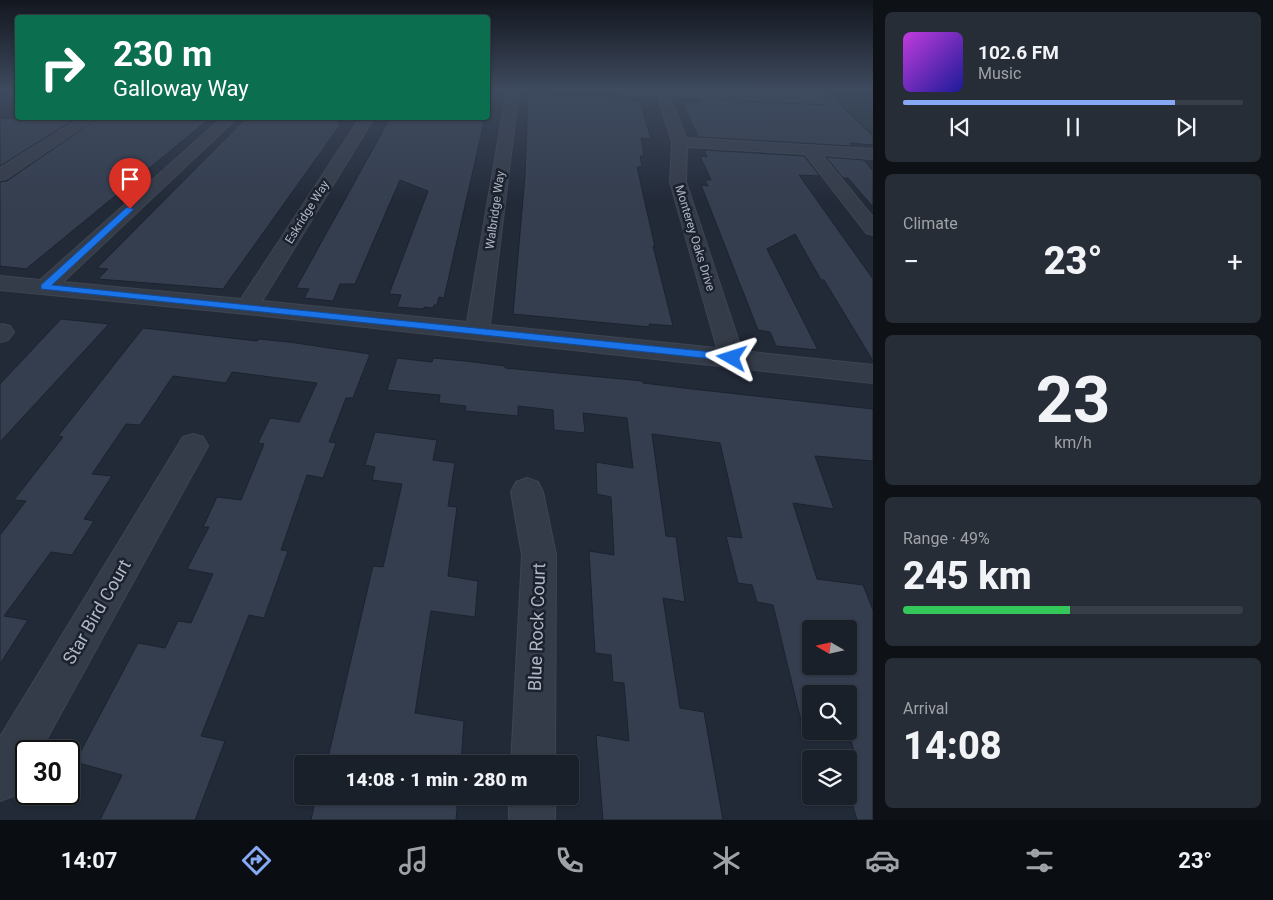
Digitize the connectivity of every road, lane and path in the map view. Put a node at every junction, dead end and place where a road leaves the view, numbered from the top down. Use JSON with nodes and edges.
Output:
{"nodes":[{"id":1,"x":74,"y":127,"type":"edge"},
{"id":2,"x":220,"y":127,"type":"edge"},
{"id":3,"x":361,"y":127,"type":"edge"},
{"id":4,"x":507,"y":127,"type":"edge"},
{"id":5,"x":675,"y":127,"type":"edge"},
{"id":6,"x":680,"y":142,"type":"junction"},
{"id":7,"x":809,"y":149,"type":"junction"},
{"id":8,"x":873,"y":154,"type":"edge"},
{"id":9,"x":0,"y":174,"type":"edge"},
{"id":10,"x":872,"y":227,"type":"edge"},
{"id":11,"x":0,"y":283,"type":"edge"},
{"id":12,"x":45,"y":287,"type":"junction"},
{"id":13,"x":247,"y":307,"type":"junction"},
{"id":14,"x":476,"y":332,"type":"junction"},
{"id":15,"x":732,"y":358,"type":"junction"},
{"id":16,"x":873,"y":374,"type":"edge"},
{"id":17,"x":193,"y":446,"type":"dead end"},
{"id":18,"x":528,"y":492,"type":"dead end"},
{"id":19,"x":533,"y":755,"type":"edge"},
{"id":20,"x":0,"y":779,"type":"edge"},
{"id":21,"x":532,"y":805,"type":"edge"},
{"id":22,"x":532,"y":820,"type":"edge"}],
"edges":[{"from":1,"to":9,"type":"street"},
{"from":2,"to":12,"type":"street"},
{"from":3,"to":13,"type":"street","name":"Eskridge Way"},
{"from":4,"to":14,"type":"street","name":"Walbridge Way"},
{"from":5,"to":6,"type":"street","name":"Monterey Oaks Drive"},
{"from":6,"to":7,"type":"street"},
{"from":6,"to":15,"type":"street","name":"Monterey Oaks Drive"},
{"from":7,"to":8,"type":"street"},
{"from":7,"to":10,"type":"street"},
{"from":11,"to":12,"type":"street"},
{"from":12,"to":13,"type":"street"},
{"from":13,"to":14,"type":"street"},
{"from":14,"to":15,"type":"street"},
{"from":15,"to":16,"type":"street"},
{"from":17,"to":20,"type":"street","name":"Star Bird Court"},
{"from":18,"to":19,"type":"street","name":"Blue Rock Court"},
{"from":21,"to":22,"type":"street"}]}
